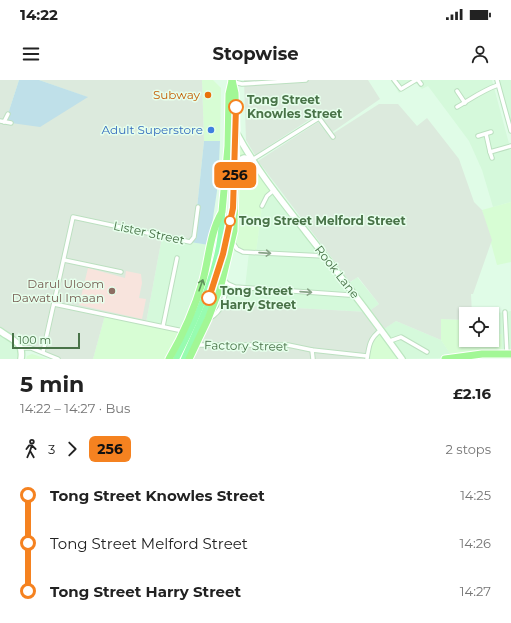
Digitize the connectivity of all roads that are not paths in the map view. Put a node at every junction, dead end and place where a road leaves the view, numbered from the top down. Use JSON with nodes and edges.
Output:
{"nodes":[{"id":1,"x":231,"y":80,"type":"edge"},
{"id":2,"x":306,"y":80,"type":"edge"},
{"id":3,"x":394,"y":80,"type":"edge"},
{"id":4,"x":417,"y":80,"type":"edge"},
{"id":5,"x":497,"y":80,"type":"edge"},
{"id":6,"x":421,"y":84,"type":"dead end"},
{"id":7,"x":498,"y":85,"type":"junction"},
{"id":8,"x":457,"y":91,"type":"dead end"},
{"id":9,"x":465,"y":103,"type":"junction"},
{"id":10,"x":457,"y":107,"type":"dead end"},
{"id":11,"x":8,"y":114,"type":"dead end"},
{"id":12,"x":2,"y":121,"type":"edge"},
{"id":13,"x":11,"y":124,"type":"dead end"},
{"id":14,"x":510,"y":124,"type":"edge"},
{"id":15,"x":511,"y":130,"type":"edge"},
{"id":16,"x":236,"y":131,"type":"junction"},
{"id":17,"x":491,"y":132,"type":"dead end"},
{"id":18,"x":486,"y":134,"type":"junction"},
{"id":19,"x":478,"y":136,"type":"dead end"},
{"id":20,"x":333,"y":137,"type":"dead end"},
{"id":21,"x":511,"y":146,"type":"edge"},
{"id":22,"x":490,"y":152,"type":"junction"},
{"id":23,"x":492,"y":158,"type":"dead end"},
{"id":24,"x":252,"y":160,"type":"junction"},
{"id":25,"x":235,"y":162,"type":"junction"},
{"id":26,"x":274,"y":190,"type":"junction"},
{"id":27,"x":262,"y":206,"type":"dead end"},
{"id":28,"x":198,"y":208,"type":"dead end"},
{"id":29,"x":233,"y":208,"type":"junction"},
{"id":30,"x":222,"y":212,"type":"junction"},
{"id":31,"x":232,"y":240,"type":"junction"},
{"id":32,"x":324,"y":256,"type":"junction"},
{"id":33,"x":177,"y":258,"type":"dead end"},
{"id":34,"x":64,"y":260,"type":"junction"},
{"id":35,"x":121,"y":272,"type":"dead end"},
{"id":36,"x":225,"y":279,"type":"junction"},
{"id":37,"x":354,"y":293,"type":"junction"},
{"id":38,"x":54,"y":304,"type":"junction"},
{"id":39,"x":505,"y":312,"type":"dead end"},
{"id":40,"x":163,"y":326,"type":"junction"},
{"id":41,"x":382,"y":330,"type":"junction"},
{"id":42,"x":0,"y":331,"type":"edge"},
{"id":43,"x":183,"y":331,"type":"junction"},
{"id":44,"x":390,"y":341,"type":"junction"},
{"id":45,"x":196,"y":345,"type":"junction"},
{"id":46,"x":22,"y":348,"type":"junction"},
{"id":47,"x":312,"y":350,"type":"junction"},
{"id":48,"x":43,"y":352,"type":"junction"},
{"id":49,"x":427,"y":352,"type":"dead end"},
{"id":50,"x":509,"y":354,"type":"edge"},
{"id":51,"x":367,"y":358,"type":"edge"},
{"id":52,"x":21,"y":359,"type":"edge"},
{"id":53,"x":58,"y":359,"type":"edge"},
{"id":54,"x":169,"y":359,"type":"edge"},
{"id":55,"x":176,"y":359,"type":"edge"},
{"id":56,"x":184,"y":359,"type":"edge"},
{"id":57,"x":189,"y":359,"type":"edge"},
{"id":58,"x":313,"y":359,"type":"edge"},
{"id":59,"x":402,"y":359,"type":"edge"},
{"id":60,"x":445,"y":359,"type":"edge"}],
"edges":[{"from":1,"to":2,"type":"street"},
{"from":1,"to":16,"type":"highway"},
{"from":1,"to":30,"type":"highway"},
{"from":3,"to":4,"type":"street"},
{"from":4,"to":6,"type":"street"},
{"from":5,"to":7,"type":"street"},
{"from":7,"to":9,"type":"street"},
{"from":7,"to":14,"type":"street"},
{"from":8,"to":9,"type":"street"},
{"from":9,"to":10,"type":"street"},
{"from":11,"to":12,"type":"street"},
{"from":12,"to":13,"type":"street"},
{"from":14,"to":15,"type":"street"},
{"from":16,"to":24,"type":"street","name":"Rook Lane"},
{"from":16,"to":25,"type":"highway"},
{"from":17,"to":18,"type":"street"},
{"from":18,"to":19,"type":"street"},
{"from":18,"to":22,"type":"street"},
{"from":20,"to":24,"type":"street"},
{"from":21,"to":22,"type":"street"},
{"from":22,"to":23,"type":"street"},
{"from":24,"to":25,"type":"street"},
{"from":24,"to":26,"type":"street","name":"Rook Lane"},
{"from":25,"to":29,"type":"highway"},
{"from":26,"to":27,"type":"street"},
{"from":26,"to":32,"type":"street","name":"Rook Lane"},
{"from":28,"to":34,"type":"street","name":"Lister Street"},
{"from":29,"to":31,"type":"highway"},
{"from":29,"to":56,"type":"main road"},
{"from":43,"to":30,"type":"highway","one_way":true},
{"from":30,"to":55,"type":"main road"},
{"from":31,"to":32,"type":"street","one_way":true},
{"from":31,"to":36,"type":"highway"},
{"from":32,"to":37,"type":"street","name":"Rook Lane"},
{"from":33,"to":40,"type":"street"},
{"from":34,"to":35,"type":"street"},
{"from":34,"to":38,"type":"street"},
{"from":36,"to":37,"type":"street","one_way":true},
{"from":36,"to":45,"type":"highway"},
{"from":37,"to":41,"type":"street","name":"Rook Lane"},
{"from":38,"to":40,"type":"street"},
{"from":38,"to":48,"type":"street"},
{"from":39,"to":50,"type":"street"},
{"from":40,"to":43,"type":"street"},
{"from":41,"to":44,"type":"street","name":"Rook Lane"},
{"from":41,"to":51,"type":"street"},
{"from":42,"to":46,"type":"street"},
{"from":43,"to":54,"type":"highway"},
{"from":44,"to":49,"type":"street"},
{"from":44,"to":59,"type":"street","name":"Rook Lane"},
{"from":45,"to":47,"type":"street","name":"Factory Street"},
{"from":45,"to":57,"type":"highway"},
{"from":46,"to":48,"type":"street"},
{"from":46,"to":52,"type":"street"},
{"from":47,"to":51,"type":"street","name":"Factory Street"},
{"from":47,"to":58,"type":"street"},
{"from":48,"to":53,"type":"street"},
{"from":50,"to":60,"type":"highway"}]}
